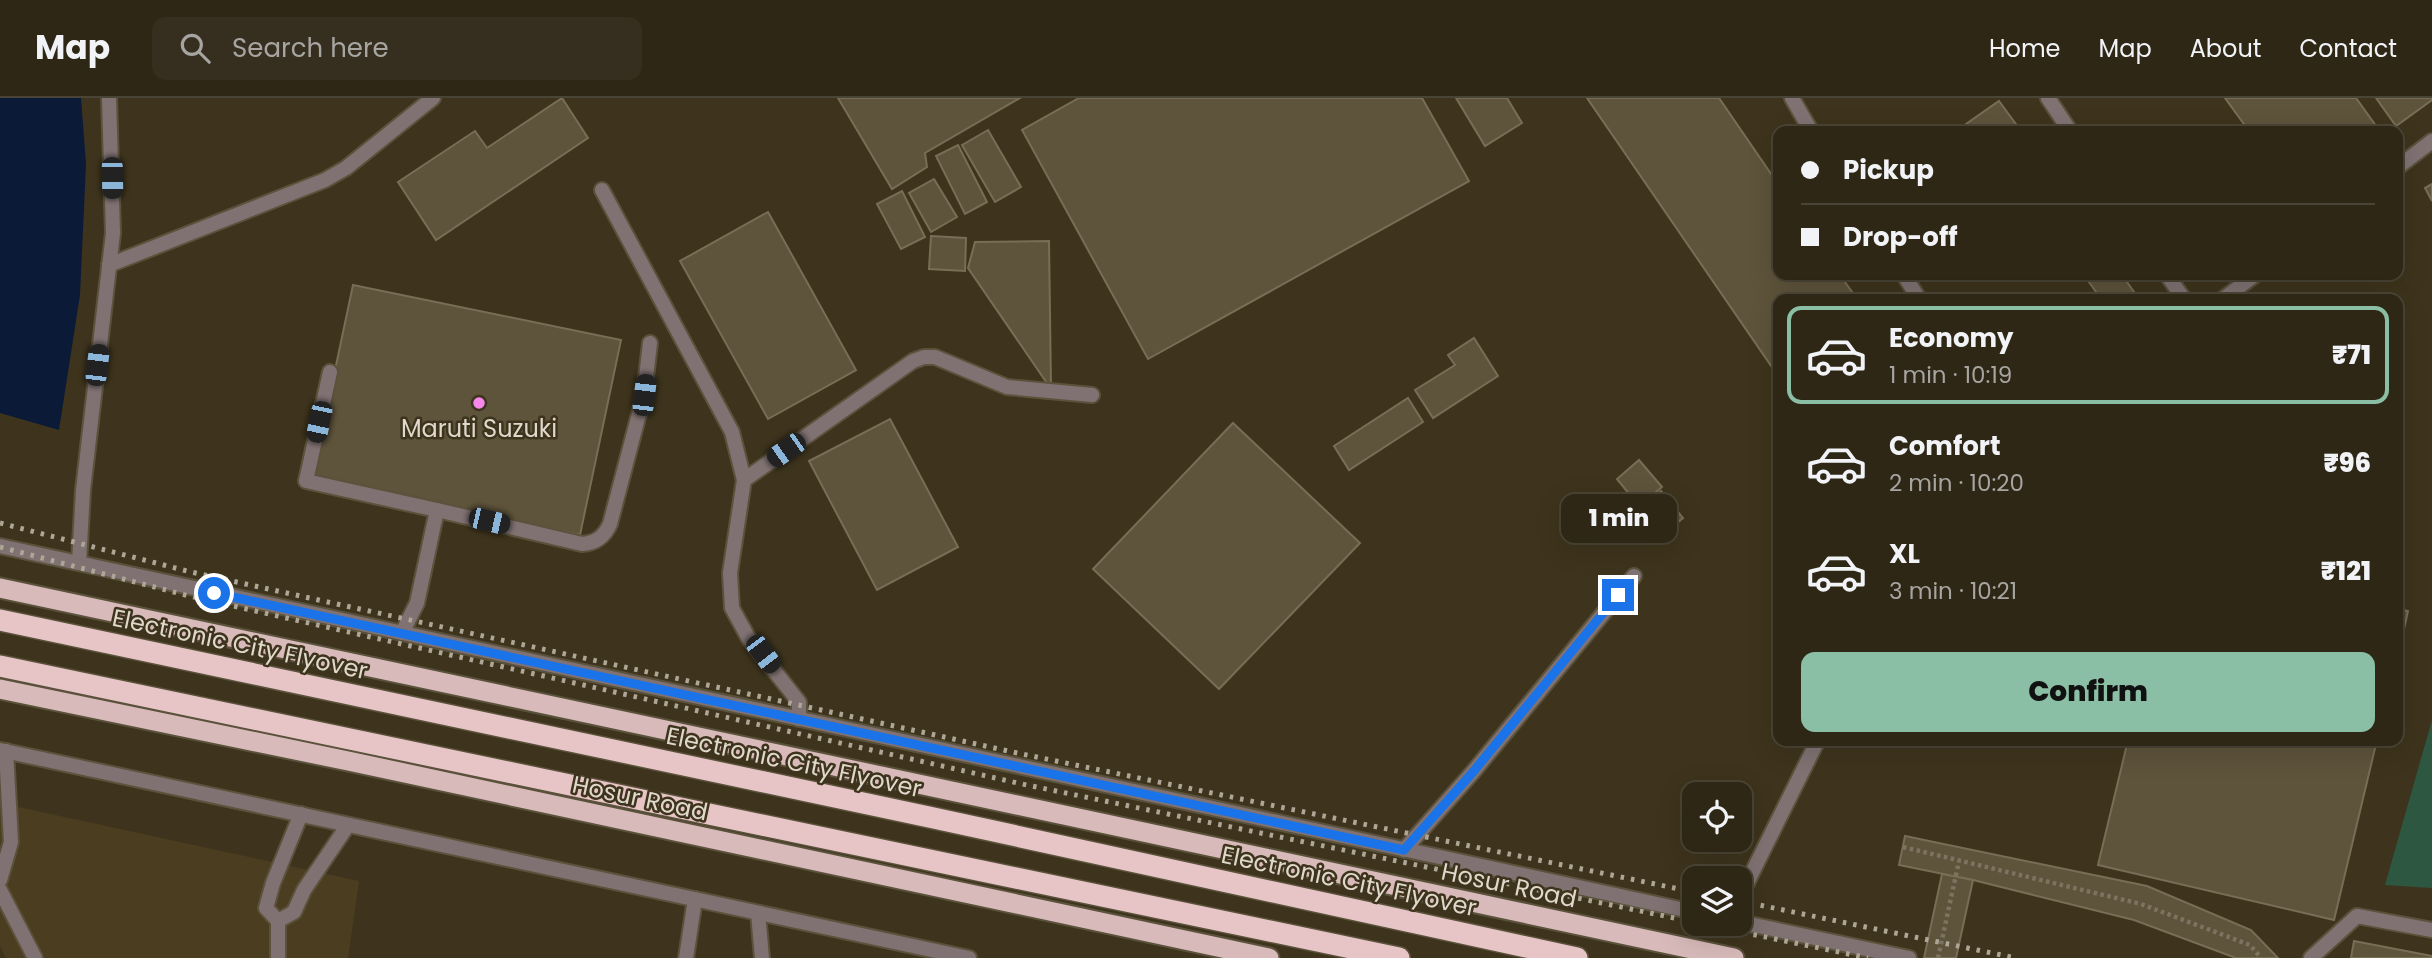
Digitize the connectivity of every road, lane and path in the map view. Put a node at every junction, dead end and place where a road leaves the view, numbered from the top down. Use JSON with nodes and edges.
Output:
{"nodes":[{"id":1,"x":109,"y":98,"type":"edge"},
{"id":2,"x":433,"y":98,"type":"edge"},
{"id":3,"x":1792,"y":98,"type":"edge"},
{"id":4,"x":2048,"y":98,"type":"edge"},
{"id":5,"x":1808,"y":126,"type":"edge"},
{"id":6,"x":2067,"y":126,"type":"edge"},
{"id":7,"x":2432,"y":141,"type":"edge"},
{"id":8,"x":2403,"y":163,"type":"edge"},
{"id":9,"x":602,"y":190,"type":"dead end"},
{"id":10,"x":109,"y":265,"type":"junction"},
{"id":11,"x":2248,"y":280,"type":"edge"},
{"id":12,"x":2229,"y":294,"type":"edge"},
{"id":13,"x":650,"y":343,"type":"dead end"},
{"id":14,"x":330,"y":372,"type":"dead end"},
{"id":15,"x":1092,"y":395,"type":"dead end"},
{"id":16,"x":744,"y":480,"type":"junction"},
{"id":17,"x":438,"y":510,"type":"junction"},
{"id":18,"x":0,"y":547,"type":"edge"},
{"id":19,"x":79,"y":564,"type":"junction"},
{"id":20,"x":1634,"y":576,"type":"dead end"},
{"id":21,"x":0,"y":588,"type":"edge"},
{"id":22,"x":0,"y":620,"type":"edge"},
{"id":23,"x":402,"y":633,"type":"junction"},
{"id":24,"x":0,"y":666,"type":"edge"},
{"id":25,"x":0,"y":689,"type":"edge"},
{"id":26,"x":799,"y":719,"type":"junction"},
{"id":27,"x":1815,"y":746,"type":"edge"},
{"id":28,"x":3,"y":750,"type":"edge"},
{"id":29,"x":301,"y":814,"type":"junction"},
{"id":30,"x":348,"y":825,"type":"junction"},
{"id":31,"x":1903,"y":847,"type":"dead end"},
{"id":32,"x":1404,"y":850,"type":"junction"},
{"id":33,"x":1959,"y":861,"type":"junction"},
{"id":34,"x":1752,"y":873,"type":"edge"},
{"id":35,"x":0,"y":880,"type":"edge"},
{"id":36,"x":0,"y":890,"type":"edge"},
{"id":37,"x":695,"y":899,"type":"junction"},
{"id":38,"x":1682,"y":909,"type":"edge"},
{"id":39,"x":758,"y":913,"type":"junction"},
{"id":40,"x":278,"y":921,"type":"junction"},
{"id":41,"x":1752,"y":925,"type":"edge"},
{"id":42,"x":2432,"y":930,"type":"edge"},
{"id":43,"x":35,"y":958,"type":"edge"},
{"id":44,"x":278,"y":958,"type":"edge"},
{"id":45,"x":686,"y":958,"type":"edge"},
{"id":46,"x":761,"y":958,"type":"edge"},
{"id":47,"x":969,"y":958,"type":"edge"},
{"id":48,"x":1269,"y":958,"type":"edge"},
{"id":49,"x":1399,"y":958,"type":"edge"},
{"id":50,"x":1577,"y":958,"type":"edge"},
{"id":51,"x":1734,"y":958,"type":"edge"},
{"id":52,"x":1909,"y":958,"type":"edge"},
{"id":53,"x":1938,"y":958,"type":"edge"},
{"id":54,"x":2261,"y":958,"type":"edge"},
{"id":55,"x":2311,"y":958,"type":"edge"}],
"edges":[{"from":1,"to":10,"type":"street"},
{"from":2,"to":10,"type":"street"},
{"from":3,"to":5,"type":"street"},
{"from":4,"to":6,"type":"street"},
{"from":7,"to":8,"type":"street"},
{"from":9,"to":16,"type":"street"},
{"from":10,"to":19,"type":"street"},
{"from":11,"to":12,"type":"street"},
{"from":13,"to":17,"type":"street"},
{"from":14,"to":17,"type":"street"},
{"from":15,"to":16,"type":"street"},
{"from":16,"to":26,"type":"street"},
{"from":17,"to":23,"type":"street"},
{"from":18,"to":19,"type":"street"},
{"from":19,"to":23,"type":"street"},
{"from":20,"to":32,"type":"street"},
{"from":21,"to":51,"type":"highway","name":"Hosur Road"},
{"from":22,"to":50,"type":"highway","name":"Electronic City Flyover"},
{"from":23,"to":26,"type":"street"},
{"from":24,"to":49,"type":"highway"},
{"from":25,"to":48,"type":"highway","name":"Hosur Road"},
{"from":26,"to":32,"type":"street"},
{"from":27,"to":34,"type":"street"},
{"from":28,"to":29,"type":"street"},
{"from":28,"to":35,"type":"street"},
{"from":29,"to":30,"type":"street"},
{"from":29,"to":40,"type":"street"},
{"from":30,"to":37,"type":"street"},
{"from":30,"to":40,"type":"street"},
{"from":31,"to":33,"type":"path"},
{"from":32,"to":38,"type":"street"},
{"from":33,"to":53,"type":"path"},
{"from":33,"to":54,"type":"path"},
{"from":36,"to":43,"type":"street"},
{"from":37,"to":39,"type":"street"},
{"from":37,"to":45,"type":"street"},
{"from":39,"to":46,"type":"street"},
{"from":39,"to":47,"type":"street"},
{"from":40,"to":44,"type":"street"},
{"from":41,"to":52,"type":"street"},
{"from":42,"to":55,"type":"street"}]}
